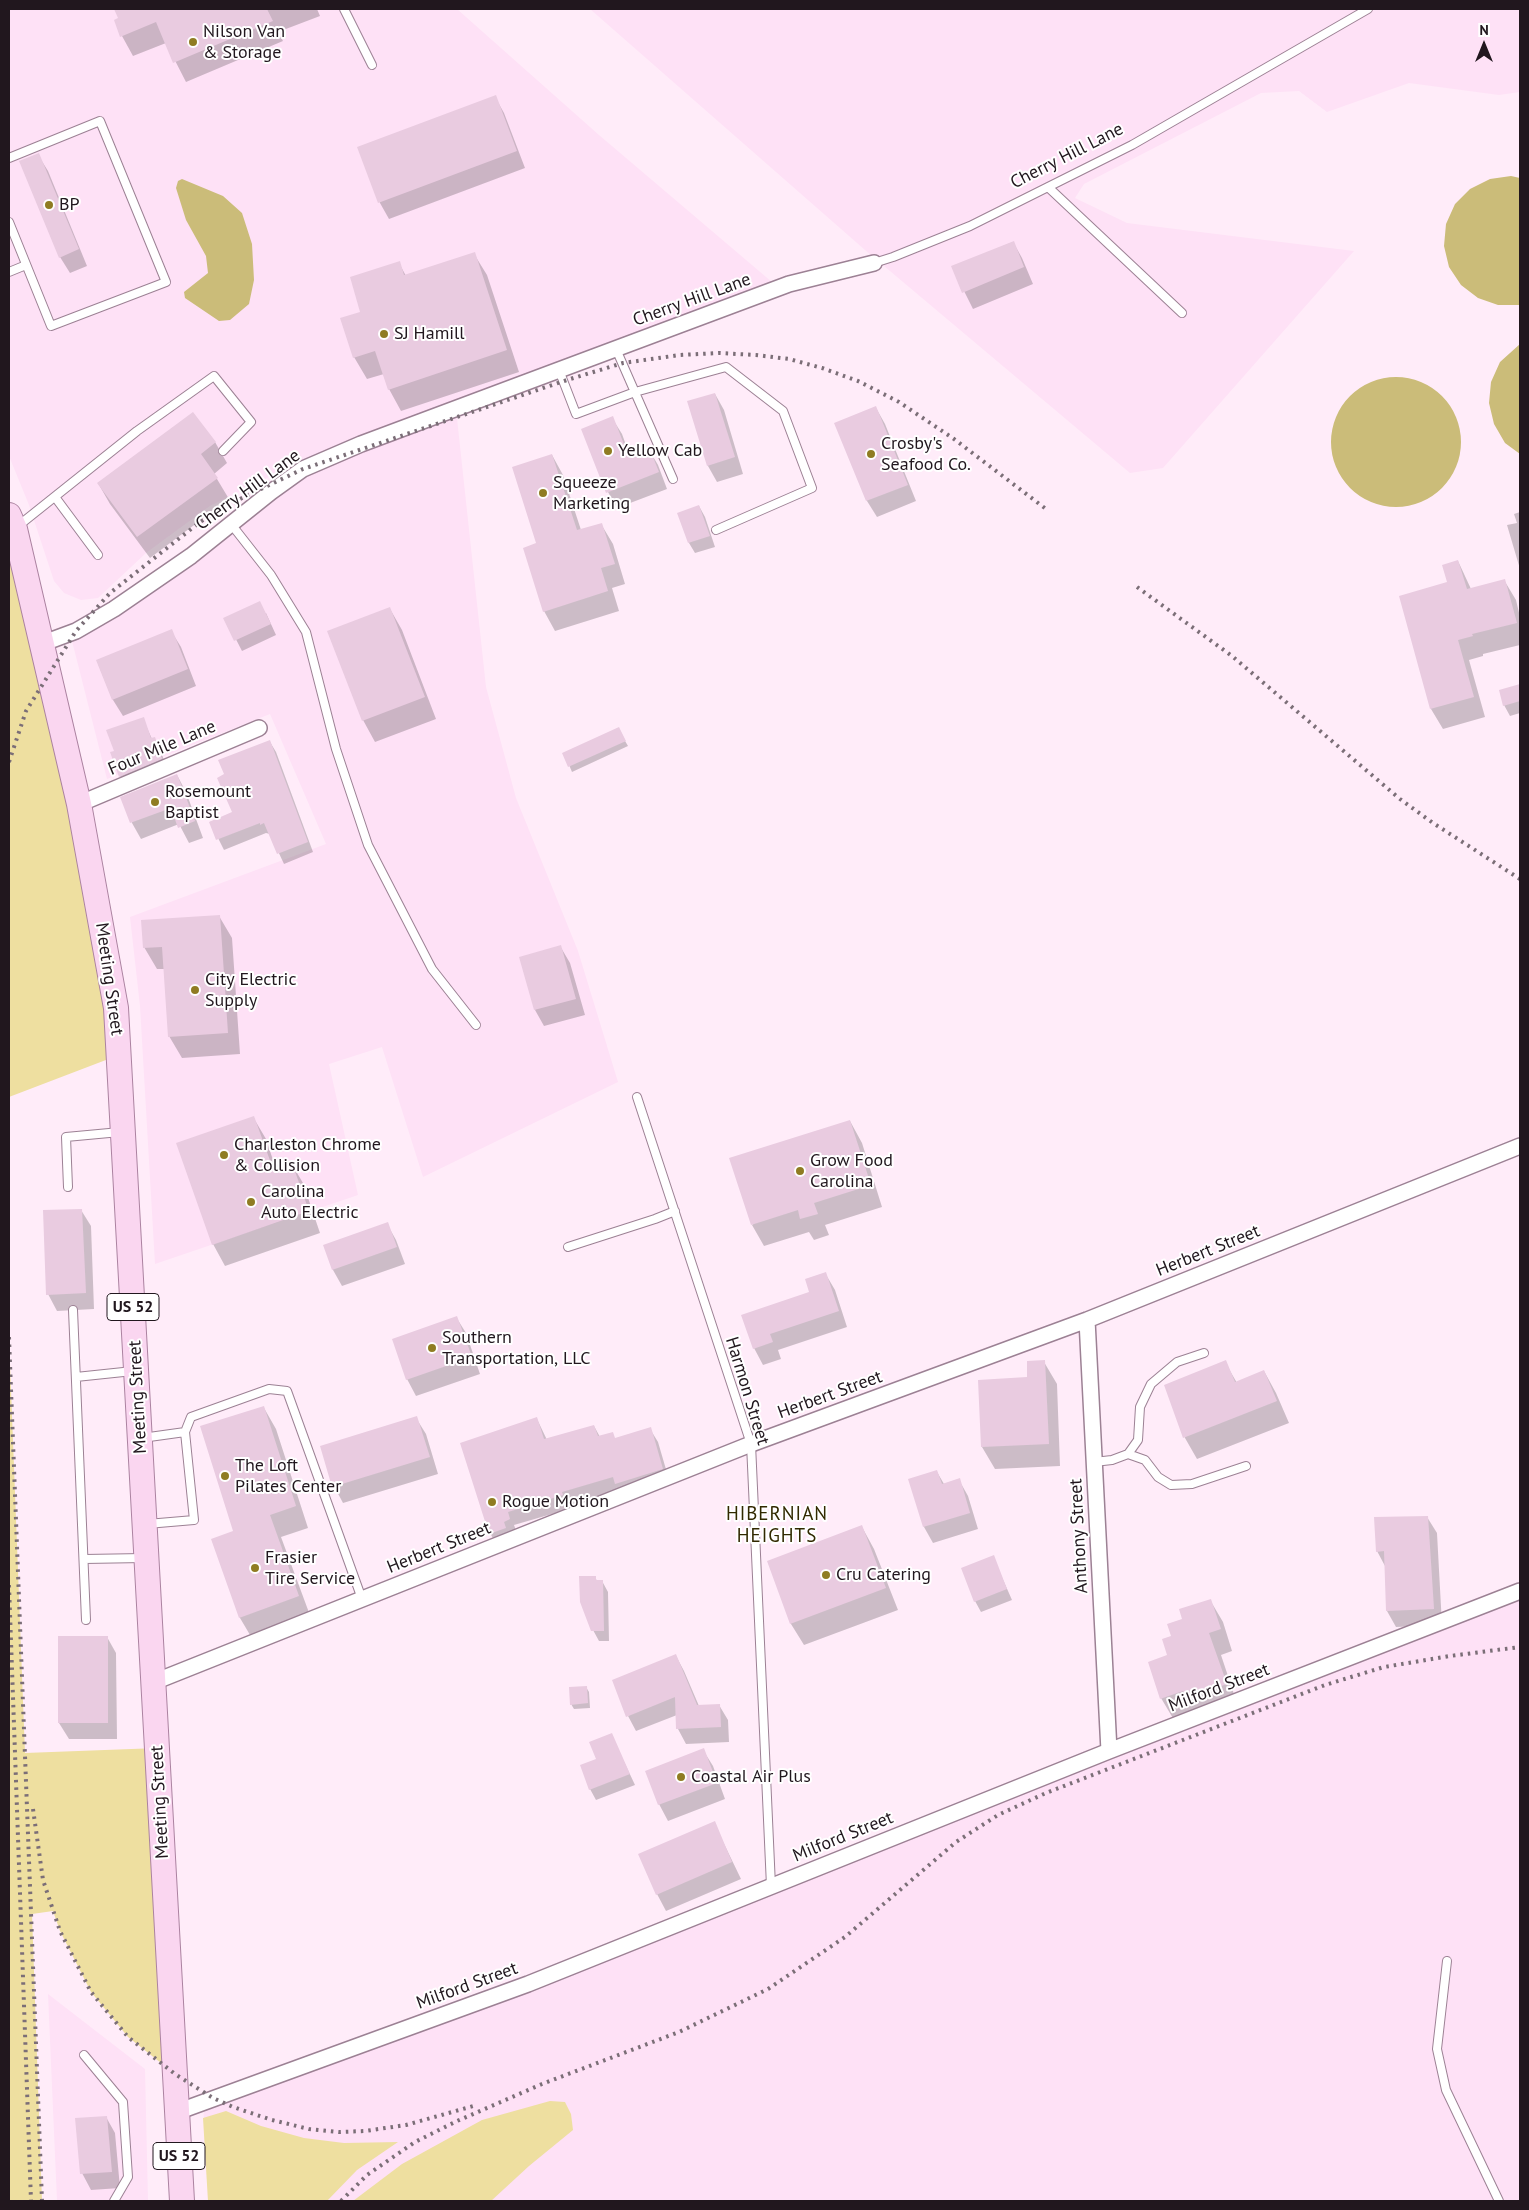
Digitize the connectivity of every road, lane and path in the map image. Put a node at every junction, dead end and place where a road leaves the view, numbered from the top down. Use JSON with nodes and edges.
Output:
{"nodes":[{"id":1,"x":344,"y":9,"type":"edge"},
{"id":2,"x":1368,"y":9,"type":"edge"},
{"id":3,"x":372,"y":65,"type":"dead end"},
{"id":4,"x":9,"y":158,"type":"edge"},
{"id":5,"x":1048,"y":186,"type":"junction"},
{"id":6,"x":9,"y":222,"type":"edge"},
{"id":7,"x":874,"y":263,"type":"joint"},
{"id":8,"x":26,"y":265,"type":"junction"},
{"id":9,"x":9,"y":272,"type":"edge"},
{"id":10,"x":1182,"y":313,"type":"dead end"},
{"id":11,"x":616,"y":349,"type":"junction"},
{"id":12,"x":559,"y":370,"type":"junction"},
{"id":13,"x":635,"y":392,"type":"junction"},
{"id":14,"x":223,"y":451,"type":"dead end"},
{"id":15,"x":673,"y":479,"type":"dead end"},
{"id":16,"x":55,"y":497,"type":"junction"},
{"id":17,"x":12,"y":522,"type":"edge"},
{"id":18,"x":231,"y":524,"type":"junction"},
{"id":19,"x":716,"y":530,"type":"dead end"},
{"id":20,"x":98,"y":555,"type":"dead end"},
{"id":21,"x":41,"y":644,"type":"junction"},
{"id":22,"x":259,"y":728,"type":"dead end"},
{"id":23,"x":79,"y":804,"type":"junction"},
{"id":24,"x":476,"y":1025,"type":"dead end"},
{"id":25,"x":637,"y":1097,"type":"dead end"},
{"id":26,"x":123,"y":1132,"type":"junction"},
{"id":27,"x":1520,"y":1146,"type":"edge"},
{"id":28,"x":68,"y":1187,"type":"dead end"},
{"id":29,"x":674,"y":1211,"type":"junction"},
{"id":30,"x":568,"y":1247,"type":"dead end"},
{"id":31,"x":73,"y":1310,"type":"dead end"},
{"id":32,"x":1087,"y":1320,"type":"junction"},
{"id":33,"x":1204,"y":1353,"type":"dead end"},
{"id":34,"x":137,"y":1370,"type":"junction"},
{"id":35,"x":76,"y":1376,"type":"junction"},
{"id":36,"x":185,"y":1432,"type":"junction"},
{"id":37,"x":140,"y":1438,"type":"junction"},
{"id":38,"x":751,"y":1444,"type":"junction"},
{"id":39,"x":1128,"y":1454,"type":"junction"},
{"id":40,"x":1094,"y":1462,"type":"junction"},
{"id":41,"x":1246,"y":1466,"type":"dead end"},
{"id":42,"x":145,"y":1524,"type":"junction"},
{"id":43,"x":147,"y":1558,"type":"junction"},
{"id":44,"x":84,"y":1559,"type":"junction"},
{"id":45,"x":1520,"y":1591,"type":"edge"},
{"id":46,"x":362,"y":1599,"type":"junction"},
{"id":47,"x":86,"y":1620,"type":"dead end"},
{"id":48,"x":154,"y":1682,"type":"junction"},
{"id":49,"x":1110,"y":1751,"type":"junction"},
{"id":50,"x":770,"y":1886,"type":"junction"},
{"id":51,"x":1447,"y":1961,"type":"dead end"},
{"id":52,"x":84,"y":2055,"type":"dead end"},
{"id":53,"x":177,"y":2112,"type":"junction"},
{"id":54,"x":114,"y":2201,"type":"edge"},
{"id":55,"x":182,"y":2201,"type":"edge"},
{"id":56,"x":1499,"y":2201,"type":"edge"}],
"edges":[{"from":1,"to":3,"type":"lane"},
{"from":2,"to":5,"type":"lane","name":"Cherry Hill Lane"},
{"from":4,"to":8,"type":"lane"},
{"from":5,"to":7,"type":"lane","name":"Cherry Hill Lane"},
{"from":5,"to":10,"type":"lane"},
{"from":6,"to":8,"type":"lane"},
{"from":7,"to":11,"type":"street","name":"Cherry Hill Lane"},
{"from":8,"to":9,"type":"lane"},
{"from":11,"to":12,"type":"street","name":"Cherry Hill Lane"},
{"from":11,"to":13,"type":"lane"},
{"from":12,"to":13,"type":"lane"},
{"from":12,"to":18,"type":"street","name":"Cherry Hill Lane"},
{"from":13,"to":15,"type":"lane"},
{"from":13,"to":19,"type":"lane"},
{"from":14,"to":16,"type":"lane"},
{"from":16,"to":17,"type":"lane"},
{"from":16,"to":20,"type":"lane"},
{"from":17,"to":21,"type":"main road","name":"Meeting Street","number":"US 52"},
{"from":18,"to":21,"type":"street","name":"Cherry Hill Lane"},
{"from":18,"to":24,"type":"lane"},
{"from":21,"to":23,"type":"main road","name":"Meeting Street","number":"US 52"},
{"from":22,"to":23,"type":"street","name":"Four Mile Lane"},
{"from":23,"to":26,"type":"main road","name":"Meeting Street","number":"US 52"},
{"from":25,"to":29,"type":"lane","name":"Harmon Street"},
{"from":26,"to":28,"type":"lane"},
{"from":26,"to":34,"type":"main road","name":"Meeting Street","number":"US 52"},
{"from":27,"to":32,"type":"street","name":"Herbert Street"},
{"from":29,"to":30,"type":"lane"},
{"from":29,"to":38,"type":"lane","name":"Harmon Street"},
{"from":31,"to":35,"type":"lane"},
{"from":32,"to":38,"type":"street","name":"Herbert Street"},
{"from":32,"to":40,"type":"street","name":"Anthony Street"},
{"from":33,"to":39,"type":"lane"},
{"from":34,"to":35,"type":"lane"},
{"from":34,"to":37,"type":"main road","name":"Meeting Street","number":"US 52"},
{"from":35,"to":44,"type":"lane"},
{"from":36,"to":37,"type":"lane"},
{"from":36,"to":42,"type":"lane"},
{"from":36,"to":46,"type":"lane"},
{"from":37,"to":42,"type":"main road","name":"Meeting Street","number":"US 52"},
{"from":38,"to":46,"type":"street","name":"Herbert Street"},
{"from":38,"to":50,"type":"lane","name":"Harmon Street"},
{"from":39,"to":40,"type":"lane"},
{"from":39,"to":41,"type":"lane"},
{"from":40,"to":49,"type":"street","name":"Anthony Street"},
{"from":42,"to":43,"type":"main road","name":"Meeting Street","number":"US 52"},
{"from":43,"to":44,"type":"lane"},
{"from":43,"to":48,"type":"main road","name":"Meeting Street","number":"US 52"},
{"from":44,"to":47,"type":"lane"},
{"from":45,"to":49,"type":"street","name":"Milford Street"},
{"from":46,"to":48,"type":"street","name":"Herbert Street"},
{"from":48,"to":53,"type":"main road","name":"Meeting Street","number":"US 52"},
{"from":49,"to":50,"type":"street","name":"Milford Street"},
{"from":50,"to":53,"type":"street","name":"Milford Street"},
{"from":51,"to":56,"type":"lane"},
{"from":52,"to":54,"type":"lane"},
{"from":53,"to":55,"type":"main road","name":"Meeting Street","number":"US 52"}]}
